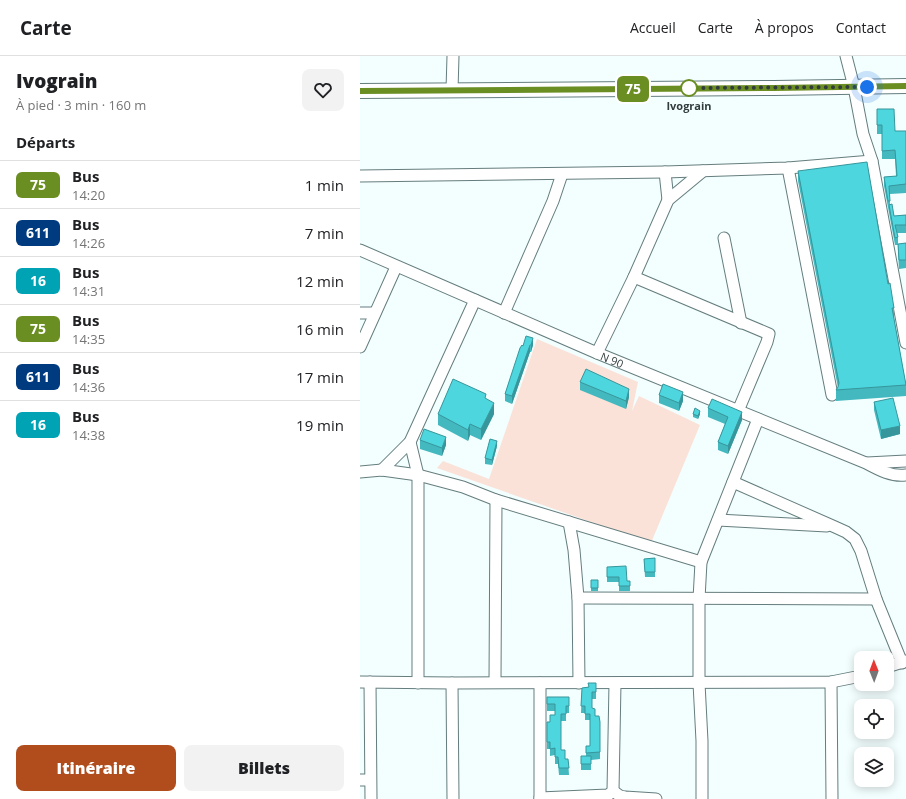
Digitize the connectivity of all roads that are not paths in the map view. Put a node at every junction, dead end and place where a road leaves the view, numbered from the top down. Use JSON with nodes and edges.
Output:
{"nodes":[{"id":1,"x":452,"y":56,"type":"edge"},
{"id":2,"x":846,"y":56,"type":"edge"},
{"id":3,"x":906,"y":86,"type":"edge"},
{"id":4,"x":854,"y":87,"type":"junction"},
{"id":5,"x":360,"y":90,"type":"edge"},
{"id":6,"x":452,"y":90,"type":"junction"},
{"id":7,"x":872,"y":161,"type":"junction"},
{"id":8,"x":788,"y":168,"type":"junction"},
{"id":9,"x":703,"y":171,"type":"junction"},
{"id":10,"x":665,"y":172,"type":"junction"},
{"id":11,"x":562,"y":174,"type":"junction"},
{"id":12,"x":360,"y":176,"type":"edge"},
{"id":13,"x":668,"y":200,"type":"junction"},
{"id":14,"x":724,"y":238,"type":"dead end"},
{"id":15,"x":360,"y":250,"type":"edge"},
{"id":16,"x":396,"y":267,"type":"junction"},
{"id":17,"x":634,"y":276,"type":"junction"},
{"id":18,"x":475,"y":300,"type":"junction"},
{"id":19,"x":360,"y":313,"type":"edge"},
{"id":20,"x":375,"y":313,"type":"junction"},
{"id":21,"x":504,"y":313,"type":"junction"},
{"id":22,"x":741,"y":322,"type":"junction"},
{"id":23,"x":906,"y":344,"type":"edge"},
{"id":24,"x":360,"y":347,"type":"edge"},
{"id":25,"x":597,"y":353,"type":"junction"},
{"id":26,"x":832,"y":395,"type":"dead end"},
{"id":27,"x":738,"y":411,"type":"junction"},
{"id":28,"x":758,"y":419,"type":"junction"},
{"id":29,"x":410,"y":442,"type":"junction"},
{"id":30,"x":904,"y":461,"type":"edge"},
{"id":31,"x":866,"y":463,"type":"junction"},
{"id":32,"x":382,"y":470,"type":"junction"},
{"id":33,"x":360,"y":472,"type":"edge"},
{"id":34,"x":418,"y":475,"type":"junction"},
{"id":35,"x":905,"y":476,"type":"edge"},
{"id":36,"x":733,"y":482,"type":"junction"},
{"id":37,"x":496,"y":500,"type":"junction"},
{"id":38,"x":718,"y":520,"type":"junction"},
{"id":39,"x":569,"y":522,"type":"junction"},
{"id":40,"x":835,"y":527,"type":"junction"},
{"id":41,"x":701,"y":562,"type":"junction"},
{"id":42,"x":578,"y":598,"type":"junction"},
{"id":43,"x":699,"y":599,"type":"junction"},
{"id":44,"x":876,"y":599,"type":"junction"},
{"id":45,"x":904,"y":662,"type":"edge"},
{"id":46,"x":894,"y":665,"type":"edge"},
{"id":47,"x":854,"y":677,"type":"edge"},
{"id":48,"x":365,"y":682,"type":"edge"},
{"id":49,"x":495,"y":682,"type":"junction"},
{"id":50,"x":831,"y":682,"type":"junction"},
{"id":51,"x":418,"y":683,"type":"junction"},
{"id":52,"x":452,"y":683,"type":"junction"},
{"id":53,"x":540,"y":683,"type":"junction"},
{"id":54,"x":579,"y":683,"type":"junction"},
{"id":55,"x":614,"y":683,"type":"junction"},
{"id":56,"x":699,"y":683,"type":"junction"},
{"id":57,"x":365,"y":780,"type":"edge"},
{"id":58,"x":613,"y":791,"type":"junction"},
{"id":59,"x":540,"y":798,"type":"edge"},
{"id":60,"x":370,"y":799,"type":"edge"},
{"id":61,"x":453,"y":799,"type":"edge"},
{"id":62,"x":656,"y":799,"type":"edge"},
{"id":63,"x":702,"y":799,"type":"edge"},
{"id":64,"x":832,"y":799,"type":"edge"}],
"edges":[{"from":1,"to":6,"type":"street"},
{"from":2,"to":4,"type":"street"},
{"from":3,"to":4,"type":"main road"},
{"from":4,"to":6,"type":"main road"},
{"from":4,"to":7,"type":"street"},
{"from":5,"to":6,"type":"main road"},
{"from":7,"to":8,"type":"street"},
{"from":7,"to":23,"type":"street"},
{"from":8,"to":9,"type":"street"},
{"from":8,"to":26,"type":"street"},
{"from":9,"to":10,"type":"street"},
{"from":9,"to":13,"type":"street"},
{"from":10,"to":11,"type":"street"},
{"from":10,"to":13,"type":"street"},
{"from":11,"to":12,"type":"street"},
{"from":11,"to":21,"type":"street"},
{"from":13,"to":17,"type":"street"},
{"from":14,"to":22,"type":"street"},
{"from":15,"to":16,"type":"street","name":"N 90"},
{"from":16,"to":18,"type":"street","name":"N 90"},
{"from":16,"to":20,"type":"street"},
{"from":17,"to":22,"type":"street"},
{"from":17,"to":25,"type":"street"},
{"from":18,"to":21,"type":"street","name":"N 90"},
{"from":18,"to":29,"type":"street"},
{"from":19,"to":20,"type":"street"},
{"from":20,"to":24,"type":"street"},
{"from":21,"to":25,"type":"street","name":"N 90"},
{"from":22,"to":27,"type":"street"},
{"from":25,"to":27,"type":"street","name":"N 90"},
{"from":27,"to":28,"type":"street","name":"N 90"},
{"from":28,"to":31,"type":"street","name":"N 90"},
{"from":28,"to":36,"type":"street"},
{"from":29,"to":32,"type":"street"},
{"from":29,"to":34,"type":"street"},
{"from":30,"to":31,"type":"street","name":"N 90"},
{"from":30,"to":35,"type":"street"},
{"from":31,"to":35,"type":"street","name":"N 90"},
{"from":32,"to":33,"type":"street"},
{"from":32,"to":34,"type":"street"},
{"from":34,"to":37,"type":"street"},
{"from":34,"to":51,"type":"street"},
{"from":36,"to":38,"type":"street"},
{"from":36,"to":40,"type":"street"},
{"from":37,"to":39,"type":"street"},
{"from":37,"to":49,"type":"street"},
{"from":38,"to":40,"type":"street"},
{"from":38,"to":41,"type":"street"},
{"from":39,"to":41,"type":"street"},
{"from":39,"to":42,"type":"street"},
{"from":40,"to":44,"type":"street"},
{"from":41,"to":43,"type":"street"},
{"from":42,"to":43,"type":"street"},
{"from":42,"to":54,"type":"street"},
{"from":43,"to":44,"type":"street"},
{"from":43,"to":56,"type":"street"},
{"from":44,"to":45,"type":"street"},
{"from":45,"to":46,"type":"street"},
{"from":47,"to":50,"type":"street"},
{"from":48,"to":51,"type":"street"},
{"from":48,"to":57,"type":"street"},
{"from":49,"to":52,"type":"street"},
{"from":49,"to":53,"type":"street"},
{"from":50,"to":56,"type":"street"},
{"from":50,"to":64,"type":"street"},
{"from":51,"to":52,"type":"street"},
{"from":52,"to":61,"type":"street"},
{"from":53,"to":54,"type":"street"},
{"from":53,"to":59,"type":"street"},
{"from":54,"to":55,"type":"street"},
{"from":55,"to":56,"type":"street"},
{"from":55,"to":58,"type":"street"},
{"from":56,"to":63,"type":"street"},
{"from":57,"to":60,"type":"street"},
{"from":58,"to":59,"type":"street"},
{"from":58,"to":62,"type":"street"}]}
